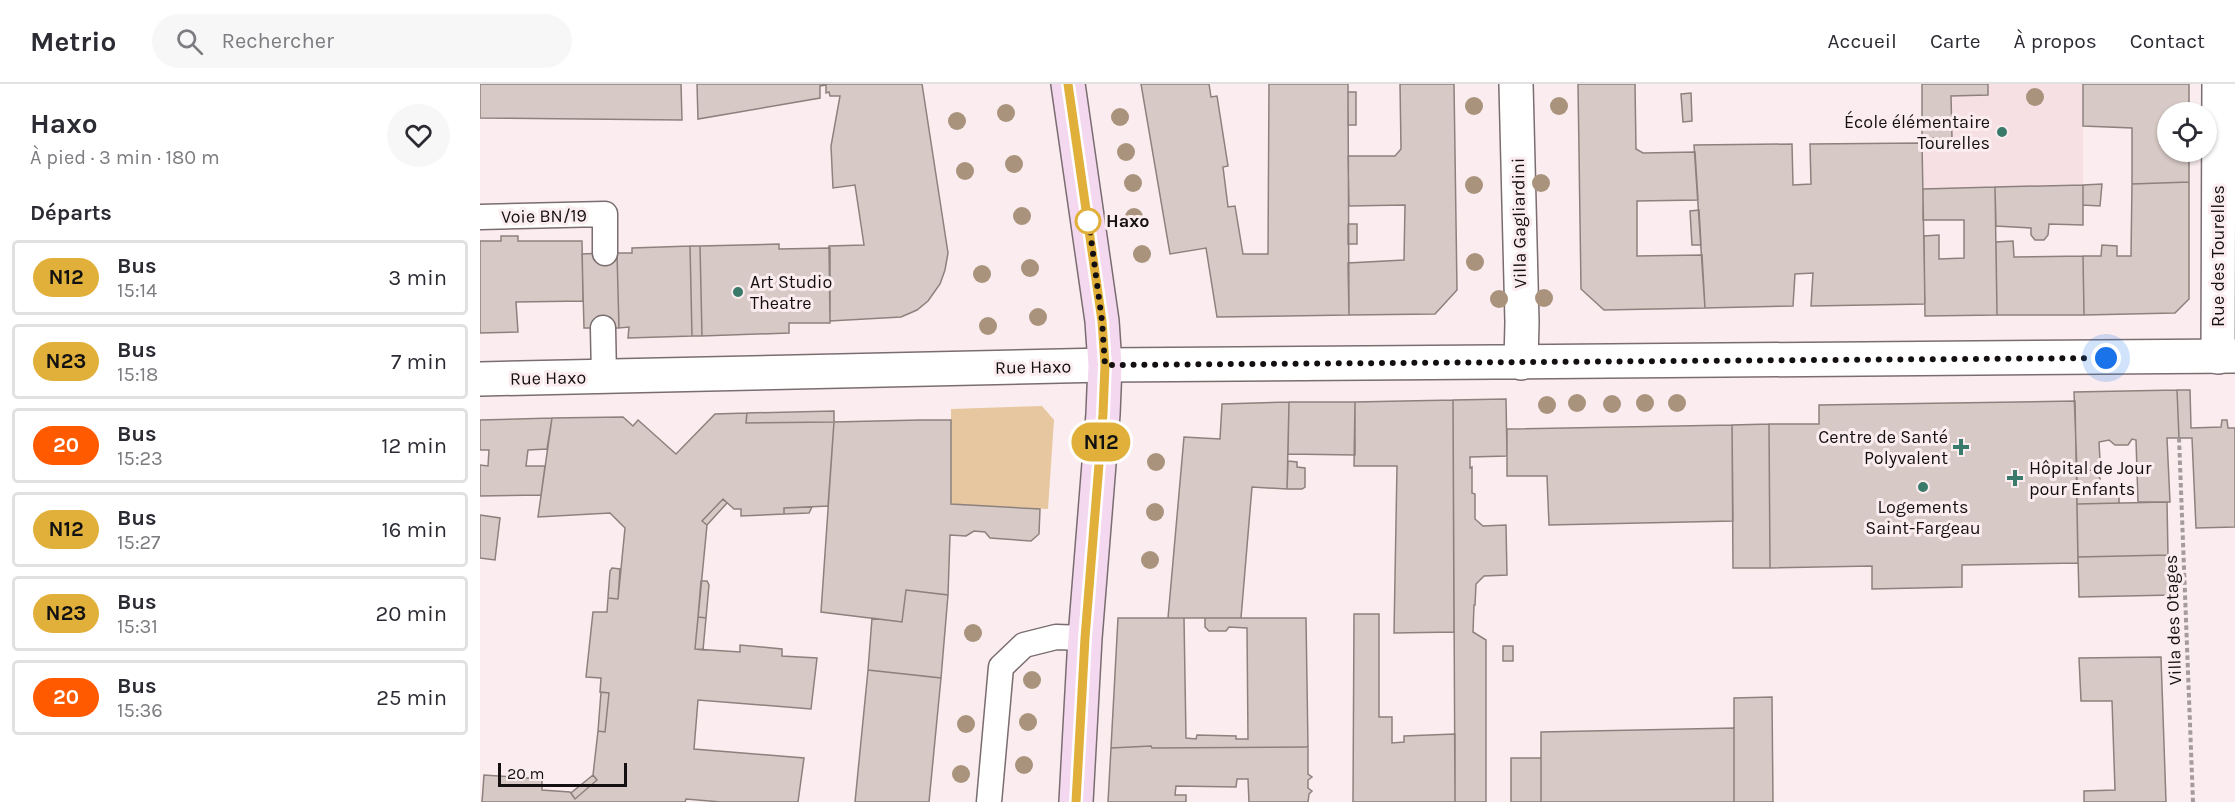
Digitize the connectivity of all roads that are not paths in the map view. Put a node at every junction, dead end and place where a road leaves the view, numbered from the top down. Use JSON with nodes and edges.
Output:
{"nodes":[{"id":1,"x":1068,"y":84,"type":"edge"},
{"id":2,"x":1516,"y":84,"type":"edge"},
{"id":3,"x":2219,"y":84,"type":"edge"},
{"id":4,"x":480,"y":217,"type":"edge"},
{"id":5,"x":605,"y":254,"type":"dead end"},
{"id":6,"x":603,"y":328,"type":"dead end"},
{"id":7,"x":2227,"y":356,"type":"edge"},
{"id":8,"x":1521,"y":363,"type":"junction"},
{"id":9,"x":1105,"y":365,"type":"junction"},
{"id":10,"x":604,"y":377,"type":"junction"},
{"id":11,"x":480,"y":379,"type":"edge"},
{"id":12,"x":1085,"y":638,"type":"junction"},
{"id":13,"x":989,"y":802,"type":"edge"},
{"id":14,"x":1076,"y":802,"type":"edge"}],
"edges":[{"from":1,"to":9,"type":"main road"},
{"from":2,"to":8,"type":"street","name":"Villa Gagliardini"},
{"from":3,"to":7,"type":"street","name":"Rue des Tourelles"},
{"from":4,"to":5,"type":"lane","name":"Voie BN/19"},
{"from":6,"to":10,"type":"lane"},
{"from":7,"to":8,"type":"street","name":"Rue Haxo"},
{"from":8,"to":9,"type":"street","name":"Rue Haxo"},
{"from":9,"to":10,"type":"street","name":"Rue Haxo"},
{"from":9,"to":12,"type":"main road"},
{"from":10,"to":11,"type":"street","name":"Rue Haxo"},
{"from":12,"to":13,"type":"lane"},
{"from":12,"to":14,"type":"main road"}]}
